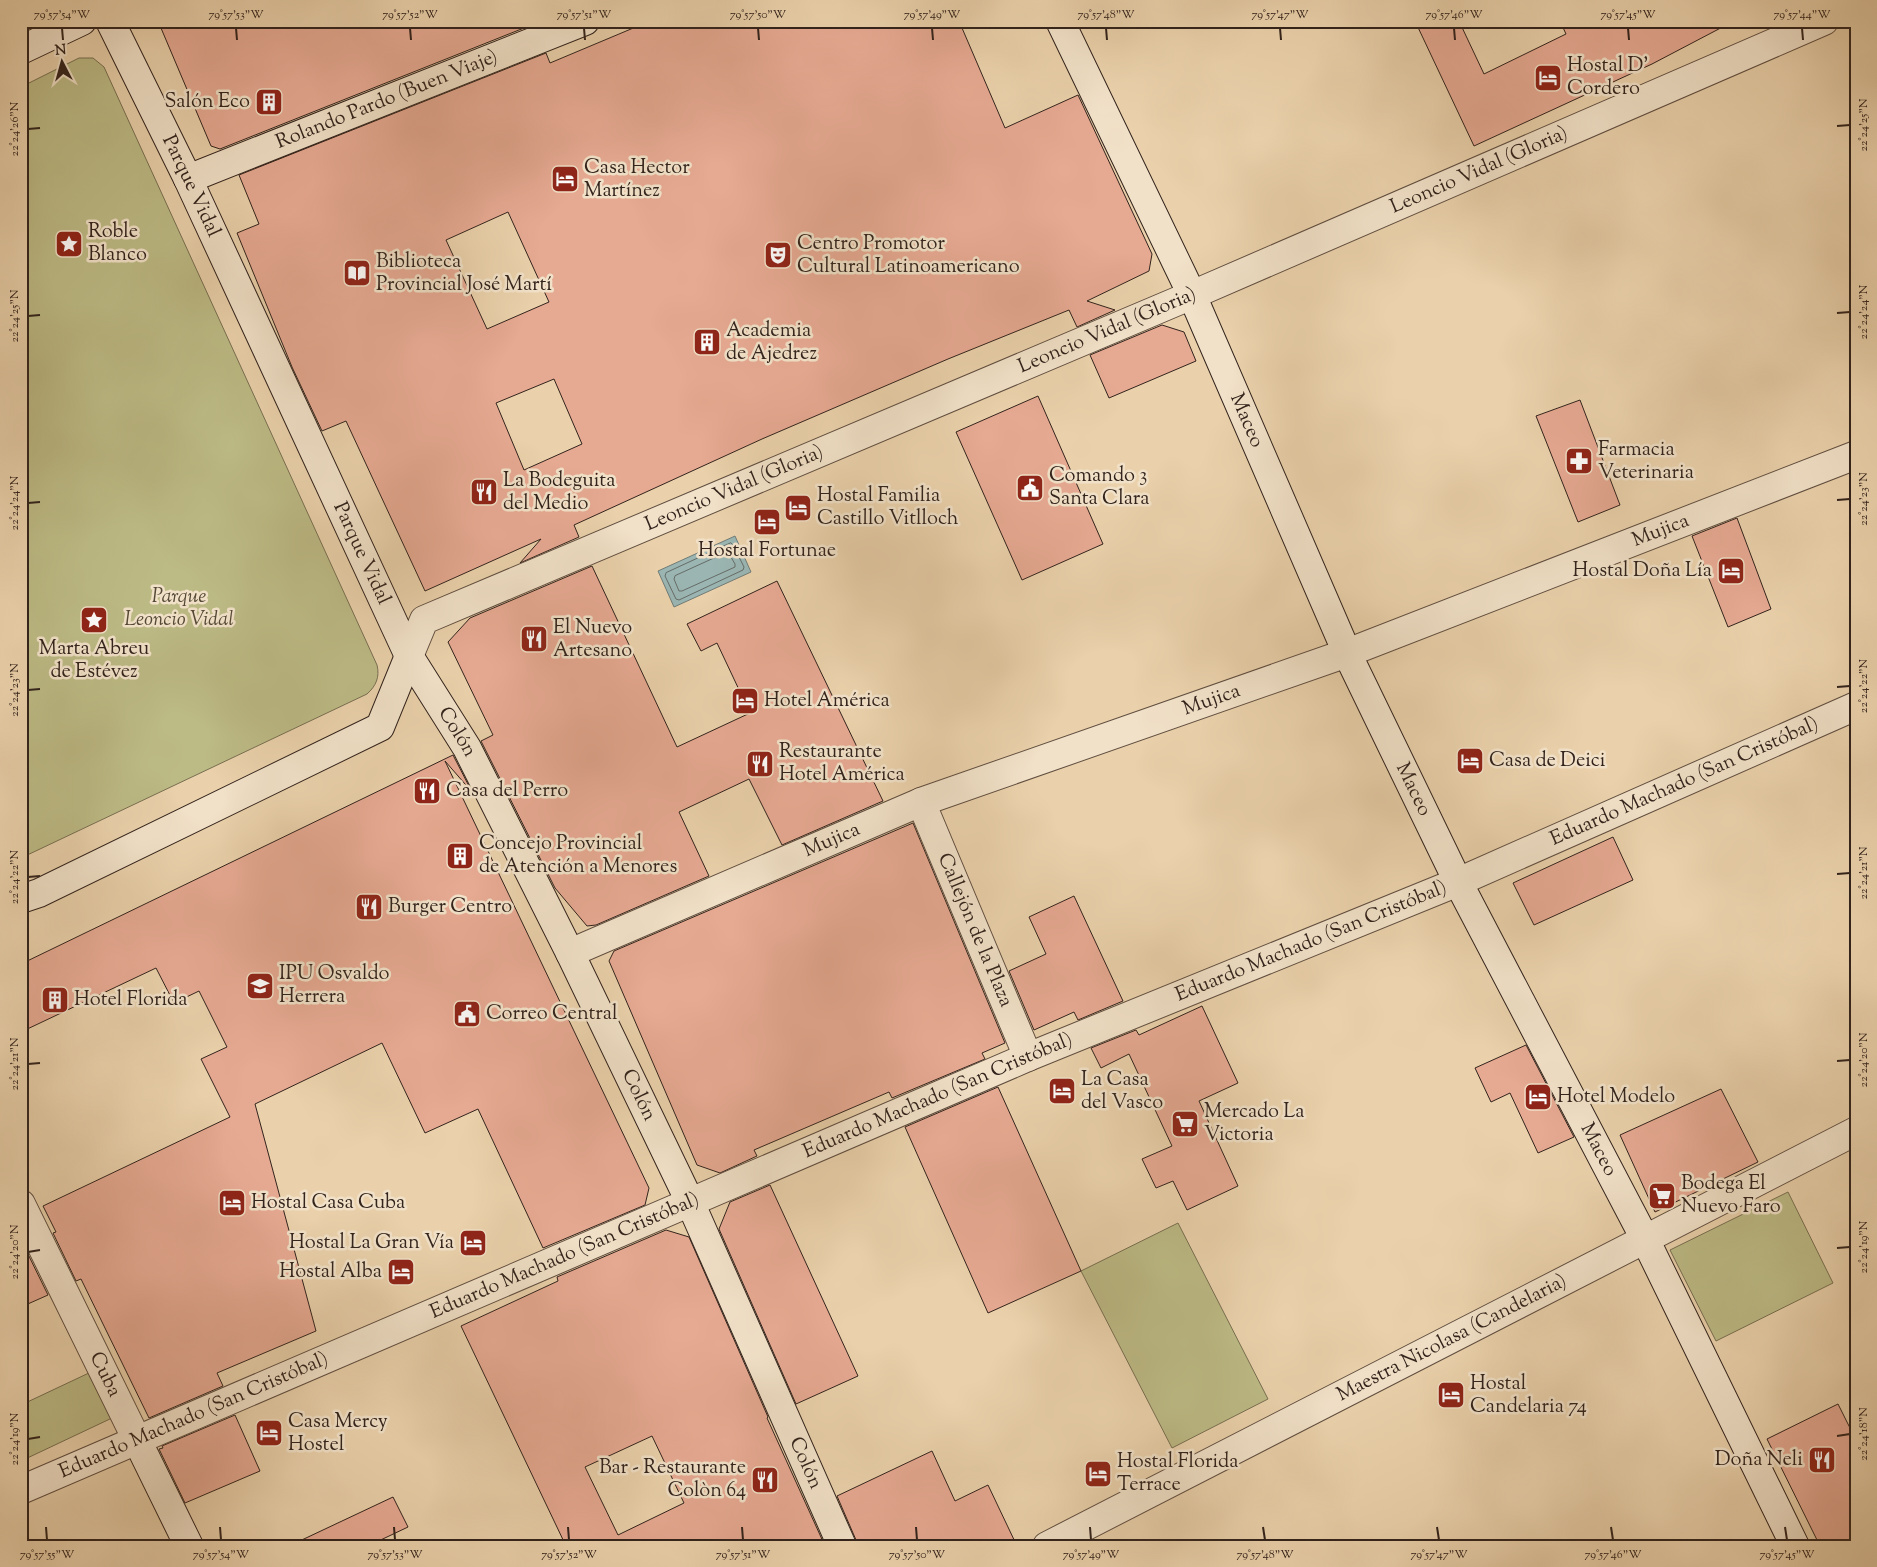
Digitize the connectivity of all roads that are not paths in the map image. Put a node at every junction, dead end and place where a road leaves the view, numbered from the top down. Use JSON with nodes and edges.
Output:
{"nodes":[{"id":1,"x":82,"y":21,"type":"edge"},
{"id":2,"x":110,"y":21,"type":"edge"},
{"id":3,"x":586,"y":21,"type":"edge"},
{"id":4,"x":1060,"y":21,"type":"edge"},
{"id":5,"x":1824,"y":21,"type":"edge"},
{"id":6,"x":21,"y":50,"type":"edge"},
{"id":7,"x":188,"y":179,"type":"junction"},
{"id":8,"x":1192,"y":295,"type":"junction"},
{"id":9,"x":1856,"y":455,"type":"edge"},
{"id":10,"x":1347,"y":653,"type":"junction"},
{"id":11,"x":409,"y":656,"type":"junction"},
{"id":12,"x":1856,"y":706,"type":"edge"},
{"id":13,"x":921,"y":802,"type":"junction"},
{"id":14,"x":1458,"y":882,"type":"junction"},
{"id":15,"x":21,"y":899,"type":"edge"},
{"id":16,"x":570,"y":953,"type":"junction"},
{"id":17,"x":1028,"y":1057,"type":"junction"},
{"id":18,"x":1856,"y":1131,"type":"edge"},
{"id":19,"x":690,"y":1202,"type":"junction"},
{"id":20,"x":21,"y":1204,"type":"edge"},
{"id":21,"x":1646,"y":1239,"type":"junction"},
{"id":22,"x":137,"y":1440,"type":"junction"},
{"id":23,"x":21,"y":1490,"type":"edge"},
{"id":24,"x":188,"y":1546,"type":"edge"},
{"id":25,"x":842,"y":1546,"type":"edge"},
{"id":26,"x":1047,"y":1546,"type":"edge"},
{"id":27,"x":1795,"y":1546,"type":"edge"}],
"edges":[{"from":1,"to":6,"type":"street"},
{"from":2,"to":7,"type":"street","name":"Parque Vidal"},
{"from":3,"to":7,"type":"street","name":"Rolando Pardo (Buen Viaje)"},
{"from":4,"to":8,"type":"street","name":"Maceo"},
{"from":5,"to":8,"type":"street","name":"Leoncio Vidal (Gloria)"},
{"from":7,"to":11,"type":"street","name":"Parque Vidal"},
{"from":8,"to":10,"type":"street","name":"Maceo"},
{"from":8,"to":11,"type":"street","name":"Leoncio Vidal (Gloria)"},
{"from":9,"to":10,"type":"street","name":"Mujica"},
{"from":10,"to":13,"type":"street","name":"Mujica"},
{"from":10,"to":14,"type":"street","name":"Maceo"},
{"from":11,"to":15,"type":"street"},
{"from":11,"to":16,"type":"street","name":"Colón"},
{"from":12,"to":14,"type":"street","name":"Eduardo Machado (San Cristóbal)"},
{"from":13,"to":16,"type":"street","name":"Mujica"},
{"from":13,"to":17,"type":"street","name":"Callejón de la Plaza"},
{"from":14,"to":17,"type":"street","name":"Eduardo Machado (San Cristóbal)"},
{"from":14,"to":21,"type":"street","name":"Maceo"},
{"from":16,"to":19,"type":"street","name":"Colón"},
{"from":17,"to":19,"type":"street","name":"Eduardo Machado (San Cristóbal)"},
{"from":18,"to":21,"type":"street","name":"Maestra Nicolasa (Candelaria)"},
{"from":19,"to":22,"type":"street","name":"Eduardo Machado (San Cristóbal)"},
{"from":19,"to":25,"type":"street","name":"Colón"},
{"from":20,"to":22,"type":"street","name":"Cuba"},
{"from":21,"to":26,"type":"street","name":"Maestra Nicolasa (Candelaria)"},
{"from":21,"to":27,"type":"street","name":"Maceo"},
{"from":22,"to":23,"type":"street","name":"Eduardo Machado (San Cristóbal)"},
{"from":22,"to":24,"type":"street","name":"Cuba"}]}
